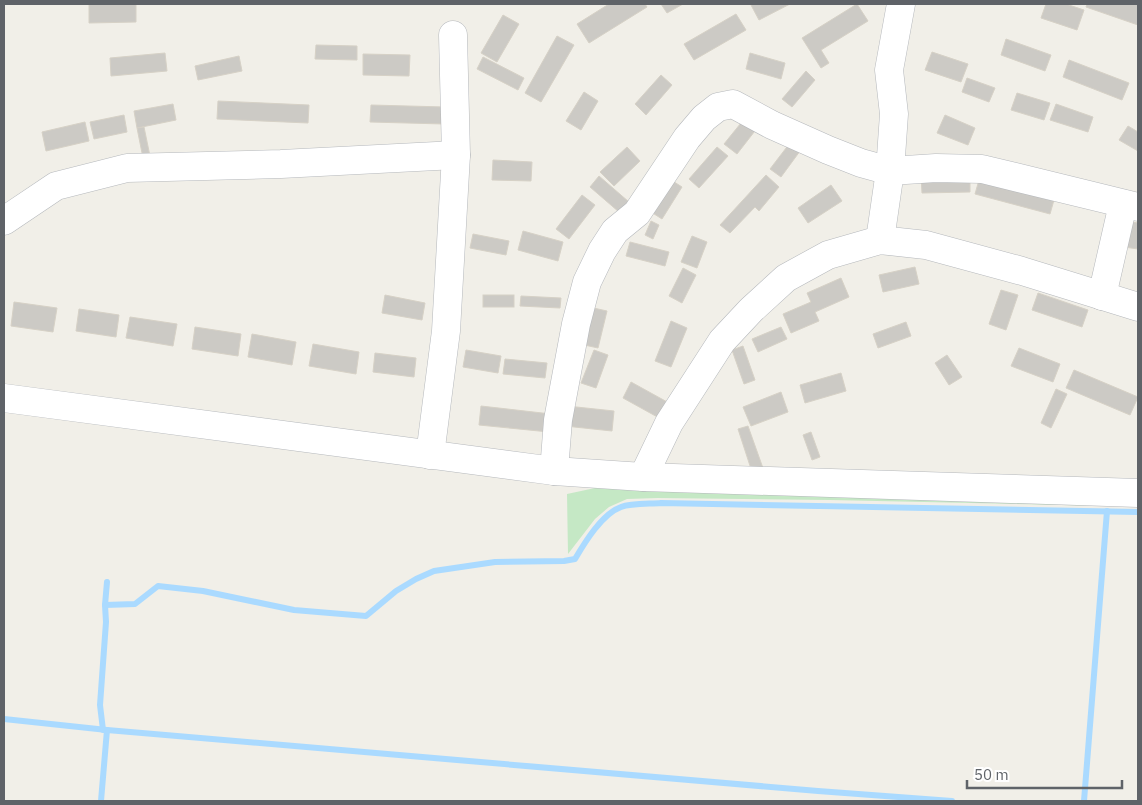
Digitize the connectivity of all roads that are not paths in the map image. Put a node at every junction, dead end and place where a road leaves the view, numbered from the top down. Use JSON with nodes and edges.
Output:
{"nodes":[{"id":1,"x":901,"y":4,"type":"edge"},
{"id":2,"x":453,"y":34,"type":"dead end"},
{"id":3,"x":456,"y":155,"type":"junction"},
{"id":4,"x":890,"y":171,"type":"junction"},
{"id":5,"x":1131,"y":205,"type":"edge"},
{"id":6,"x":4,"y":221,"type":"edge"},
{"id":7,"x":880,"y":240,"type":"junction"},
{"id":8,"x":1102,"y":296,"type":"junction"},
{"id":9,"x":1138,"y":307,"type":"edge"},
{"id":10,"x":4,"y":398,"type":"edge"},
{"id":11,"x":430,"y":455,"type":"junction"},
{"id":12,"x":554,"y":471,"type":"junction"},
{"id":13,"x":643,"y":477,"type":"junction"},
{"id":14,"x":1138,"y":493,"type":"edge"}],
"edges":[{"from":1,"to":4,"type":"street"},
{"from":2,"to":3,"type":"street"},
{"from":3,"to":6,"type":"street"},
{"from":3,"to":11,"type":"street"},
{"from":4,"to":5,"type":"street"},
{"from":4,"to":7,"type":"street"},
{"from":4,"to":12,"type":"street"},
{"from":5,"to":8,"type":"street"},
{"from":7,"to":8,"type":"street"},
{"from":7,"to":13,"type":"street"},
{"from":8,"to":9,"type":"street"},
{"from":10,"to":11,"type":"street"},
{"from":11,"to":12,"type":"street"},
{"from":12,"to":13,"type":"street"},
{"from":13,"to":14,"type":"street"}]}
